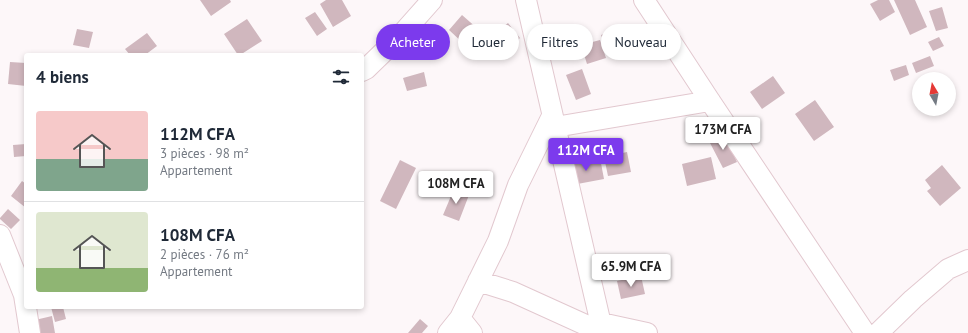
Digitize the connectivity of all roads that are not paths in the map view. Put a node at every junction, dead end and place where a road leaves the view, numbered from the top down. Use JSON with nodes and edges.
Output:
{"nodes":[{"id":1,"x":432,"y":0,"type":"edge"},
{"id":2,"x":526,"y":0,"type":"edge"},
{"id":3,"x":644,"y":0,"type":"edge"},
{"id":4,"x":364,"y":70,"type":"edge"},
{"id":5,"x":710,"y":101,"type":"junction"},
{"id":6,"x":553,"y":121,"type":"junction"},
{"id":7,"x":0,"y":235,"type":"edge"},
{"id":8,"x":968,"y":260,"type":"edge"},
{"id":9,"x":478,"y":281,"type":"junction"},
{"id":10,"x":24,"y":294,"type":"edge"},
{"id":11,"x":26,"y":309,"type":"edge"},
{"id":12,"x":460,"y":318,"type":"junction"},
{"id":13,"x":592,"y":329,"type":"edge"},
{"id":14,"x":30,"y":333,"type":"edge"},
{"id":15,"x":448,"y":333,"type":"edge"},
{"id":16,"x":472,"y":333,"type":"edge"},
{"id":17,"x":646,"y":333,"type":"edge"},
{"id":18,"x":865,"y":333,"type":"edge"},
{"id":19,"x":878,"y":333,"type":"edge"}],
"edges":[{"from":1,"to":4,"type":"street"},
{"from":2,"to":6,"type":"street"},
{"from":3,"to":5,"type":"street"},
{"from":5,"to":6,"type":"street"},
{"from":5,"to":18,"type":"street"},
{"from":6,"to":9,"type":"street"},
{"from":6,"to":13,"type":"street"},
{"from":7,"to":10,"type":"street"},
{"from":8,"to":19,"type":"street"},
{"from":9,"to":12,"type":"street"},
{"from":9,"to":13,"type":"street"},
{"from":11,"to":14,"type":"street"},
{"from":12,"to":15,"type":"street"},
{"from":12,"to":16,"type":"street"},
{"from":13,"to":17,"type":"street"}]}
